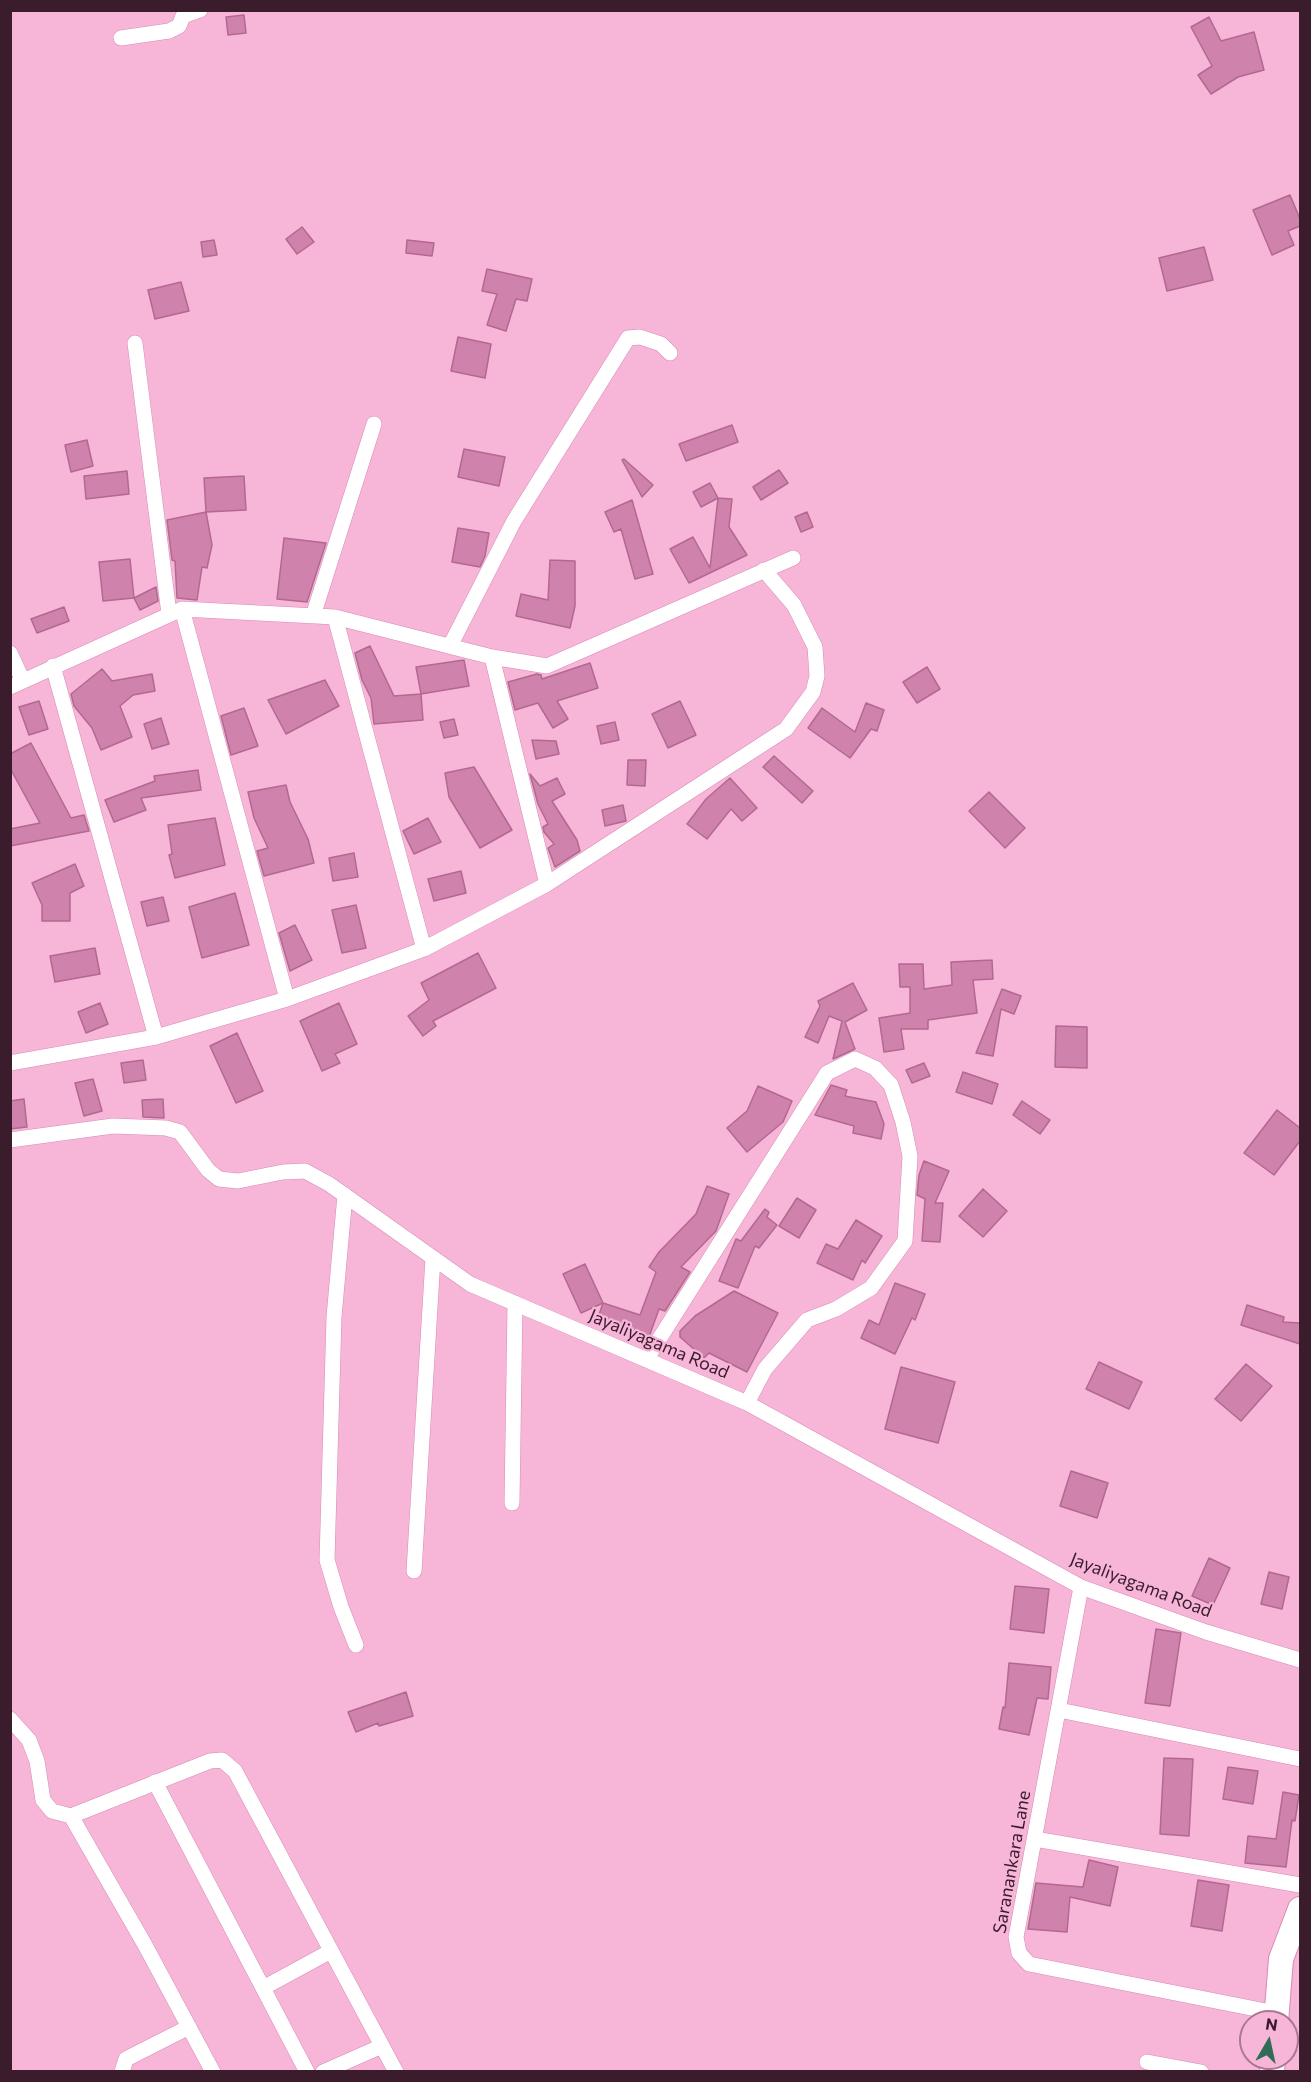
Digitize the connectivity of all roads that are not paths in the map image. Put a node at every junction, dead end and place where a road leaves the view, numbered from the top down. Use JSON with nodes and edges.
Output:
{"nodes":[{"id":1,"x":200,"y":10,"type":"edge"},
{"id":2,"x":182,"y":13,"type":"edge"},
{"id":3,"x":121,"y":38,"type":"dead end"},
{"id":4,"x":135,"y":343,"type":"dead end"},
{"id":5,"x":670,"y":353,"type":"dead end"},
{"id":6,"x":374,"y":424,"type":"dead end"},
{"id":7,"x":793,"y":558,"type":"dead end"},
{"id":8,"x":765,"y":570,"type":"junction"},
{"id":9,"x":176,"y":611,"type":"junction"},
{"id":10,"x":313,"y":616,"type":"junction"},
{"id":11,"x":336,"y":617,"type":"junction"},
{"id":12,"x":450,"y":646,"type":"junction"},
{"id":13,"x":10,"y":652,"type":"edge"},
{"id":14,"x":492,"y":657,"type":"junction"},
{"id":15,"x":53,"y":666,"type":"junction"},
{"id":16,"x":17,"y":684,"type":"edge"},
{"id":17,"x":548,"y":884,"type":"junction"},
{"id":18,"x":424,"y":949,"type":"junction"},
{"id":19,"x":287,"y":999,"type":"junction"},
{"id":20,"x":156,"y":1037,"type":"junction"},
{"id":21,"x":10,"y":1063,"type":"edge"},
{"id":22,"x":10,"y":1140,"type":"edge"},
{"id":23,"x":345,"y":1195,"type":"junction"},
{"id":24,"x":433,"y":1258,"type":"junction"},
{"id":25,"x":515,"y":1303,"type":"junction"},
{"id":26,"x":646,"y":1360,"type":"junction"},
{"id":27,"x":747,"y":1403,"type":"junction"},
{"id":28,"x":512,"y":1503,"type":"dead end"},
{"id":29,"x":414,"y":1571,"type":"dead end"},
{"id":30,"x":1081,"y":1587,"type":"junction"},
{"id":31,"x":356,"y":1645,"type":"dead end"},
{"id":32,"x":1300,"y":1660,"type":"edge"},
{"id":33,"x":1059,"y":1710,"type":"junction"},
{"id":34,"x":10,"y":1719,"type":"edge"},
{"id":35,"x":1300,"y":1759,"type":"edge"},
{"id":36,"x":155,"y":1782,"type":"junction"},
{"id":37,"x":71,"y":1816,"type":"junction"},
{"id":38,"x":1035,"y":1839,"type":"junction"},
{"id":39,"x":1300,"y":1884,"type":"edge"},
{"id":40,"x":1300,"y":1909,"type":"edge"},
{"id":41,"x":332,"y":1951,"type":"junction"},
{"id":42,"x":263,"y":1988,"type":"junction"},
{"id":43,"x":1243,"y":2010,"type":"edge"},
{"id":44,"x":1277,"y":2010,"type":"edge"},
{"id":45,"x":189,"y":2026,"type":"junction"},
{"id":46,"x":382,"y":2046,"type":"junction"},
{"id":47,"x":1148,"y":2062,"type":"dead end"},
{"id":48,"x":122,"y":2072,"type":"edge"},
{"id":49,"x":213,"y":2072,"type":"edge"},
{"id":50,"x":307,"y":2072,"type":"edge"},
{"id":51,"x":323,"y":2072,"type":"edge"},
{"id":52,"x":396,"y":2072,"type":"edge"},
{"id":53,"x":1201,"y":2072,"type":"edge"}],
"edges":[{"from":1,"to":2,"type":"street"},
{"from":2,"to":3,"type":"street"},
{"from":4,"to":9,"type":"street"},
{"from":5,"to":12,"type":"street"},
{"from":6,"to":10,"type":"street"},
{"from":7,"to":8,"type":"street"},
{"from":8,"to":14,"type":"street"},
{"from":8,"to":17,"type":"street"},
{"from":9,"to":10,"type":"street"},
{"from":9,"to":15,"type":"street"},
{"from":9,"to":19,"type":"street"},
{"from":10,"to":11,"type":"street"},
{"from":11,"to":12,"type":"street"},
{"from":11,"to":18,"type":"street"},
{"from":12,"to":14,"type":"street"},
{"from":13,"to":16,"type":"street"},
{"from":14,"to":17,"type":"street"},
{"from":15,"to":16,"type":"street"},
{"from":15,"to":20,"type":"street"},
{"from":17,"to":18,"type":"street"},
{"from":18,"to":19,"type":"street"},
{"from":19,"to":20,"type":"street"},
{"from":20,"to":21,"type":"street"},
{"from":22,"to":23,"type":"street","name":"Jayaliyagama Road"},
{"from":23,"to":24,"type":"street","name":"Jayaliyagama Road"},
{"from":23,"to":31,"type":"street"},
{"from":24,"to":25,"type":"street","name":"Jayaliyagama Road"},
{"from":24,"to":29,"type":"street"},
{"from":25,"to":26,"type":"street","name":"Jayaliyagama Road"},
{"from":25,"to":28,"type":"street"},
{"from":26,"to":27,"type":"street","name":"Jayaliyagama Road"},
{"from":26,"to":27,"type":"street"},
{"from":27,"to":30,"type":"street","name":"Jayaliyagama Road"},
{"from":30,"to":32,"type":"street","name":"Jayaliyagama Road"},
{"from":30,"to":33,"type":"street","name":"Saranankara Lane"},
{"from":33,"to":35,"type":"street"},
{"from":33,"to":38,"type":"street","name":"Saranankara Lane"},
{"from":34,"to":37,"type":"street"},
{"from":36,"to":37,"type":"street"},
{"from":36,"to":41,"type":"street"},
{"from":36,"to":42,"type":"street"},
{"from":37,"to":45,"type":"street"},
{"from":38,"to":39,"type":"street"},
{"from":38,"to":43,"type":"street","name":"Saranankara Lane"},
{"from":40,"to":44,"type":"main road"},
{"from":41,"to":42,"type":"street"},
{"from":41,"to":46,"type":"street"},
{"from":42,"to":50,"type":"street"},
{"from":45,"to":48,"type":"street"},
{"from":45,"to":49,"type":"street"},
{"from":46,"to":51,"type":"street"},
{"from":46,"to":52,"type":"street"},
{"from":47,"to":53,"type":"street"}]}
